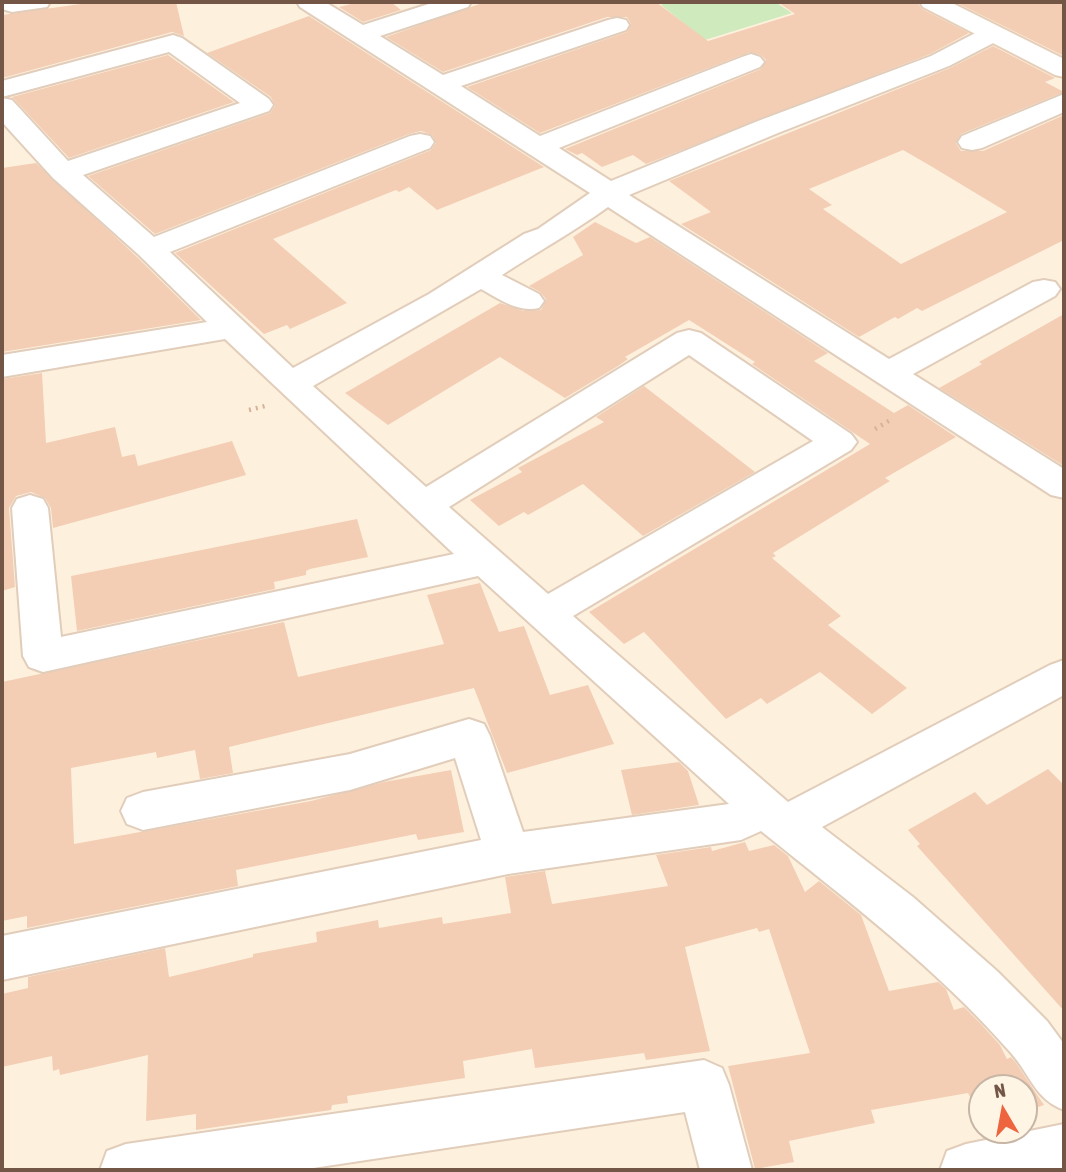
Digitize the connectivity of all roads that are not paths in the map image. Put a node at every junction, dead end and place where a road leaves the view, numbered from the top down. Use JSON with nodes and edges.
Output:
{"nodes":[{"id":1,"x":5,"y":2,"type":"edge"},
{"id":2,"x":38,"y":2,"type":"edge"},
{"id":3,"x":309,"y":2,"type":"edge"},
{"id":4,"x":459,"y":2,"type":"edge"},
{"id":5,"x":932,"y":2,"type":"edge"},
{"id":6,"x":617,"y":25,"type":"dead end"},
{"id":7,"x":360,"y":34,"type":"junction"},
{"id":8,"x":992,"y":34,"type":"junction"},
{"id":9,"x":751,"y":62,"type":"dead end"},
{"id":10,"x":1064,"y":69,"type":"edge"},
{"id":11,"x":439,"y":85,"type":"junction"},
{"id":12,"x":2,"y":89,"type":"edge"},
{"id":13,"x":1064,"y":102,"type":"edge"},
{"id":14,"x":2,"y":106,"type":"edge"},
{"id":15,"x":420,"y":142,"type":"dead end"},
{"id":16,"x":972,"y":142,"type":"dead end"},
{"id":17,"x":539,"y":146,"type":"junction"},
{"id":18,"x":63,"y":172,"type":"junction"},
{"id":19,"x":608,"y":193,"type":"junction"},
{"id":20,"x":150,"y":249,"type":"junction"},
{"id":21,"x":480,"y":276,"type":"junction"},
{"id":22,"x":1044,"y":289,"type":"dead end"},
{"id":23,"x":528,"y":301,"type":"dead end"},
{"id":24,"x":231,"y":328,"type":"junction"},
{"id":25,"x":2,"y":366,"type":"edge"},
{"id":26,"x":889,"y":373,"type":"junction"},
{"id":27,"x":290,"y":384,"type":"junction"},
{"id":28,"x":1064,"y":486,"type":"edge"},
{"id":29,"x":425,"y":505,"type":"junction"},
{"id":30,"x":30,"y":508,"type":"dead end"},
{"id":31,"x":482,"y":558,"type":"junction"},
{"id":32,"x":546,"y":613,"type":"junction"},
{"id":33,"x":1064,"y":676,"type":"edge"},
{"id":34,"x":143,"y":811,"type":"dead end"},
{"id":35,"x":774,"y":816,"type":"junction"},
{"id":36,"x":508,"y":854,"type":"junction"},
{"id":37,"x":2,"y":958,"type":"edge"},
{"id":38,"x":1064,"y":1085,"type":"edge"},
{"id":39,"x":1064,"y":1150,"type":"edge"},
{"id":40,"x":126,"y":1170,"type":"edge"},
{"id":41,"x":726,"y":1170,"type":"edge"},
{"id":42,"x":966,"y":1170,"type":"edge"}],
"edges":[{"from":1,"to":2,"type":"street"},
{"from":3,"to":7,"type":"street"},
{"from":4,"to":7,"type":"street"},
{"from":5,"to":8,"type":"street"},
{"from":6,"to":11,"type":"street"},
{"from":7,"to":11,"type":"street"},
{"from":8,"to":10,"type":"street"},
{"from":8,"to":19,"type":"street"},
{"from":9,"to":17,"type":"street"},
{"from":11,"to":17,"type":"street"},
{"from":12,"to":18,"type":"street"},
{"from":13,"to":16,"type":"street"},
{"from":14,"to":18,"type":"street"},
{"from":15,"to":20,"type":"street"},
{"from":17,"to":19,"type":"street"},
{"from":18,"to":20,"type":"street"},
{"from":19,"to":21,"type":"street"},
{"from":19,"to":26,"type":"street"},
{"from":20,"to":24,"type":"street"},
{"from":21,"to":23,"type":"street"},
{"from":21,"to":27,"type":"street"},
{"from":22,"to":26,"type":"street"},
{"from":24,"to":25,"type":"street"},
{"from":24,"to":27,"type":"street"},
{"from":26,"to":28,"type":"street"},
{"from":27,"to":29,"type":"street"},
{"from":29,"to":31,"type":"street"},
{"from":29,"to":32,"type":"street"},
{"from":30,"to":31,"type":"street"},
{"from":31,"to":32,"type":"street"},
{"from":32,"to":35,"type":"street"},
{"from":33,"to":35,"type":"street"},
{"from":34,"to":36,"type":"street"},
{"from":35,"to":36,"type":"street"},
{"from":35,"to":38,"type":"street"},
{"from":36,"to":37,"type":"street"},
{"from":39,"to":42,"type":"street"},
{"from":40,"to":41,"type":"street"}]}
